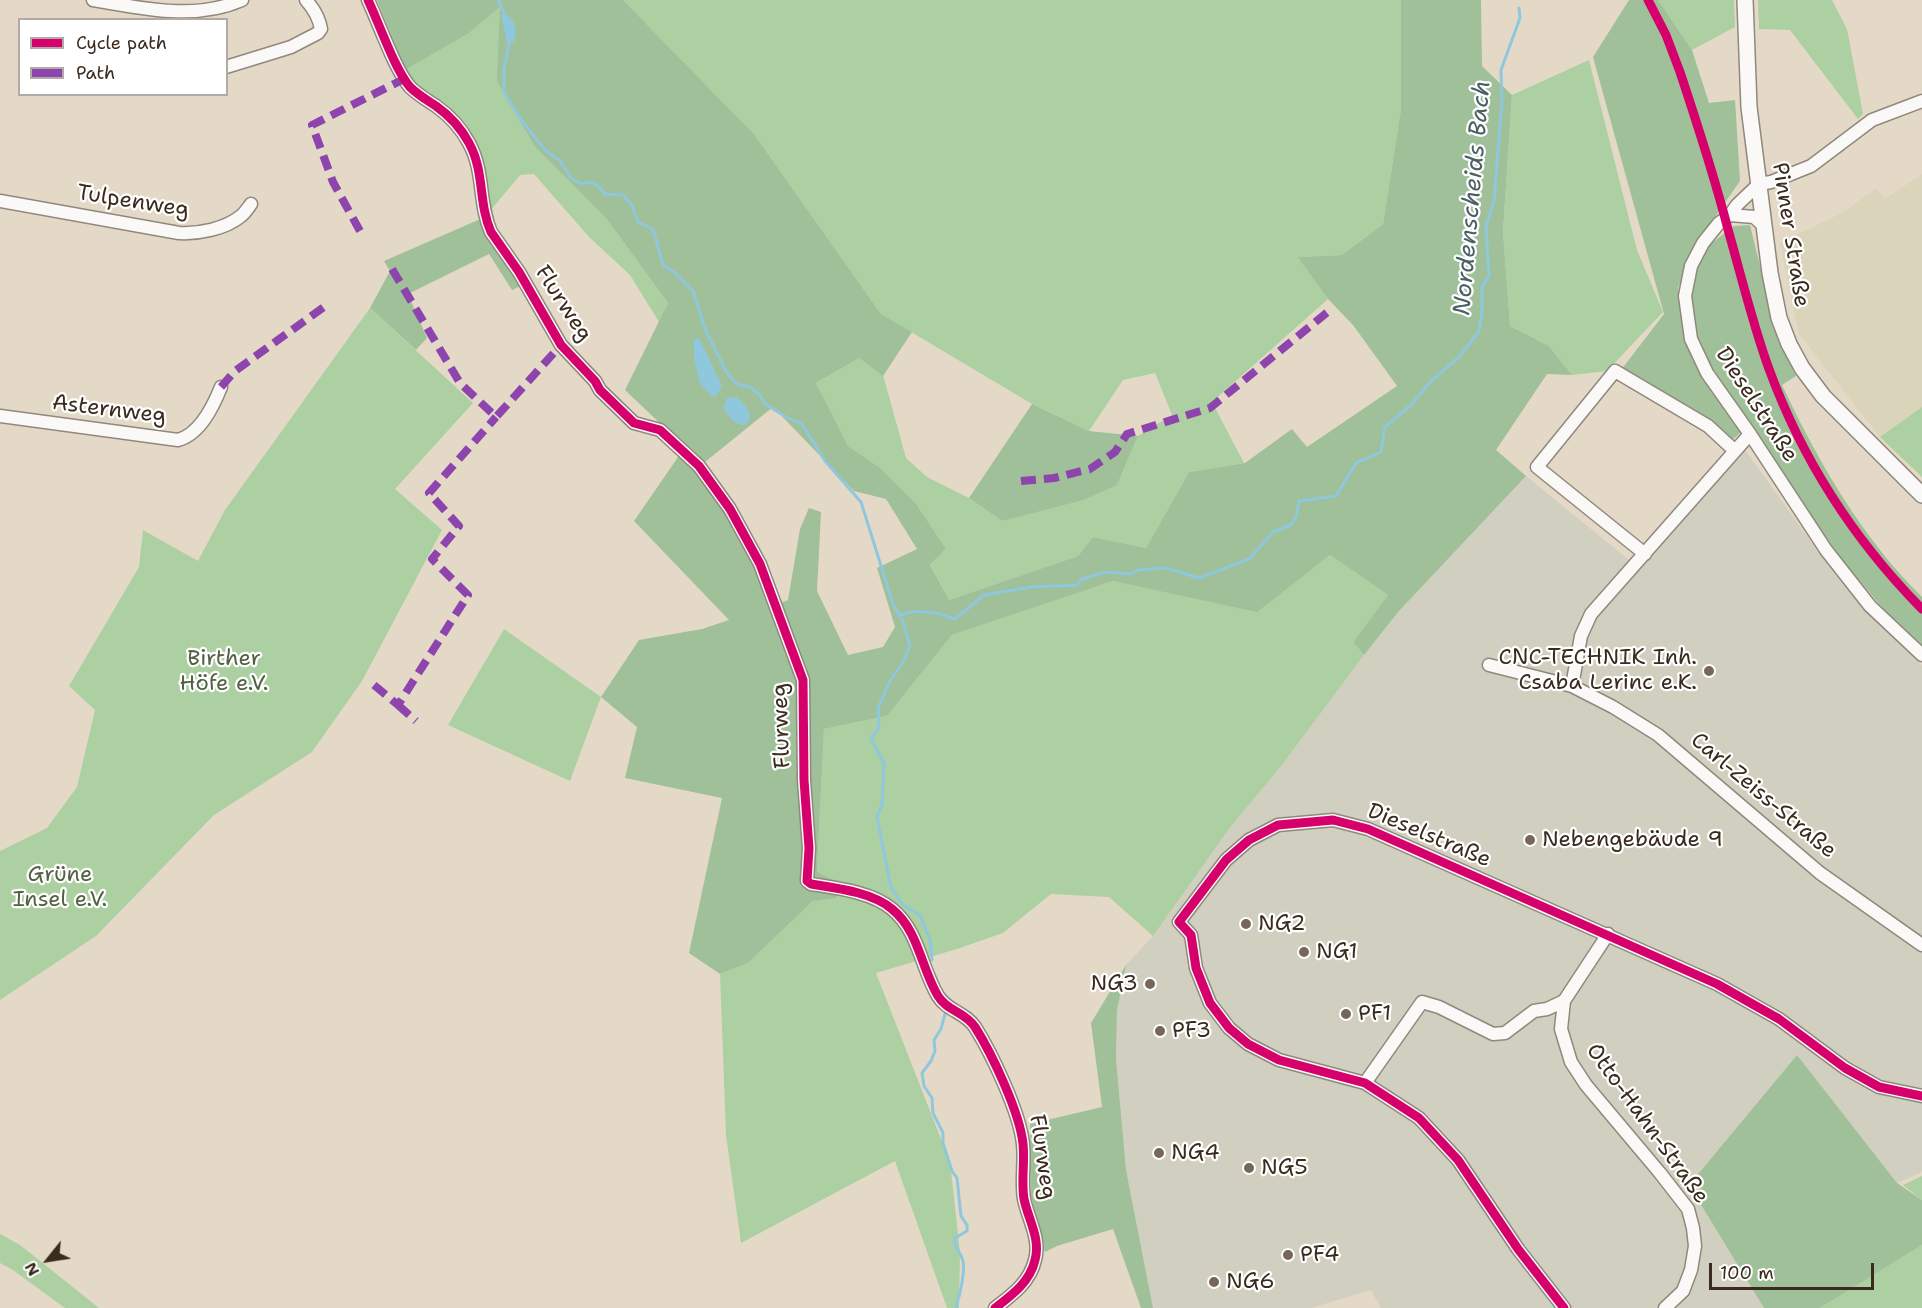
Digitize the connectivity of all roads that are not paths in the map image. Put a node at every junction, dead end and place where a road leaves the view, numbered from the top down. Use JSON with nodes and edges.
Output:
{"nodes":[{"id":1,"x":93,"y":0,"type":"edge"},
{"id":2,"x":242,"y":0,"type":"edge"},
{"id":3,"x":306,"y":0,"type":"edge"},
{"id":4,"x":368,"y":0,"type":"edge"},
{"id":5,"x":1745,"y":0,"type":"edge"},
{"id":6,"x":228,"y":66,"type":"edge"},
{"id":7,"x":1922,"y":101,"type":"edge"},
{"id":8,"x":1759,"y":184,"type":"junction"},
{"id":9,"x":0,"y":201,"type":"edge"},
{"id":10,"x":251,"y":204,"type":"dead end"},
{"id":11,"x":1730,"y":215,"type":"junction"},
{"id":12,"x":1764,"y":226,"type":"junction"},
{"id":13,"x":221,"y":387,"type":"dead end"},
{"id":14,"x":0,"y":416,"type":"edge"},
{"id":15,"x":1750,"y":434,"type":"junction"},
{"id":16,"x":1734,"y":450,"type":"junction"},
{"id":17,"x":1922,"y":495,"type":"edge"},
{"id":18,"x":1645,"y":554,"type":"junction"},
{"id":19,"x":1922,"y":655,"type":"edge"},
{"id":20,"x":1489,"y":665,"type":"dead end"},
{"id":21,"x":1572,"y":686,"type":"junction"},
{"id":22,"x":1608,"y":934,"type":"junction"},
{"id":23,"x":1922,"y":945,"type":"edge"},
{"id":24,"x":1564,"y":1001,"type":"junction"},
{"id":25,"x":1365,"y":1083,"type":"junction"},
{"id":26,"x":1922,"y":1096,"type":"edge"},
{"id":27,"x":995,"y":1308,"type":"edge"},
{"id":28,"x":1564,"y":1308,"type":"edge"},
{"id":29,"x":1665,"y":1308,"type":"edge"}],
"edges":[{"from":1,"to":2,"type":"street"},
{"from":3,"to":6,"type":"street"},
{"from":4,"to":27,"type":"street","name":"Flurweg"},
{"from":5,"to":8,"type":"street","name":"Pinner Straße"},
{"from":7,"to":8,"type":"street"},
{"from":8,"to":11,"type":"street","name":"Dieselstraße"},
{"from":8,"to":12,"type":"street","name":"Pinner Straße"},
{"from":9,"to":10,"type":"street","name":"Tulpenweg"},
{"from":11,"to":12,"type":"street"},
{"from":11,"to":15,"type":"street","name":"Dieselstraße"},
{"from":12,"to":17,"type":"street","name":"Pinner Straße"},
{"from":13,"to":14,"type":"street","name":"Asternweg"},
{"from":15,"to":16,"type":"street"},
{"from":15,"to":19,"type":"street","name":"Dieselstraße"},
{"from":16,"to":18,"type":"street"},
{"from":16,"to":18,"type":"street"},
{"from":18,"to":21,"type":"street"},
{"from":20,"to":21,"type":"street","name":"Carl-Zeiss-Straße"},
{"from":21,"to":23,"type":"street","name":"Carl-Zeiss-Straße"},
{"from":22,"to":24,"type":"street","name":"Otto-Hahn-Straße"},
{"from":22,"to":25,"type":"street","name":"Dieselstraße"},
{"from":22,"to":26,"type":"street","name":"Dieselstraße"},
{"from":24,"to":25,"type":"street"},
{"from":24,"to":29,"type":"street","name":"Otto-Hahn-Straße"},
{"from":25,"to":28,"type":"street"}]}
